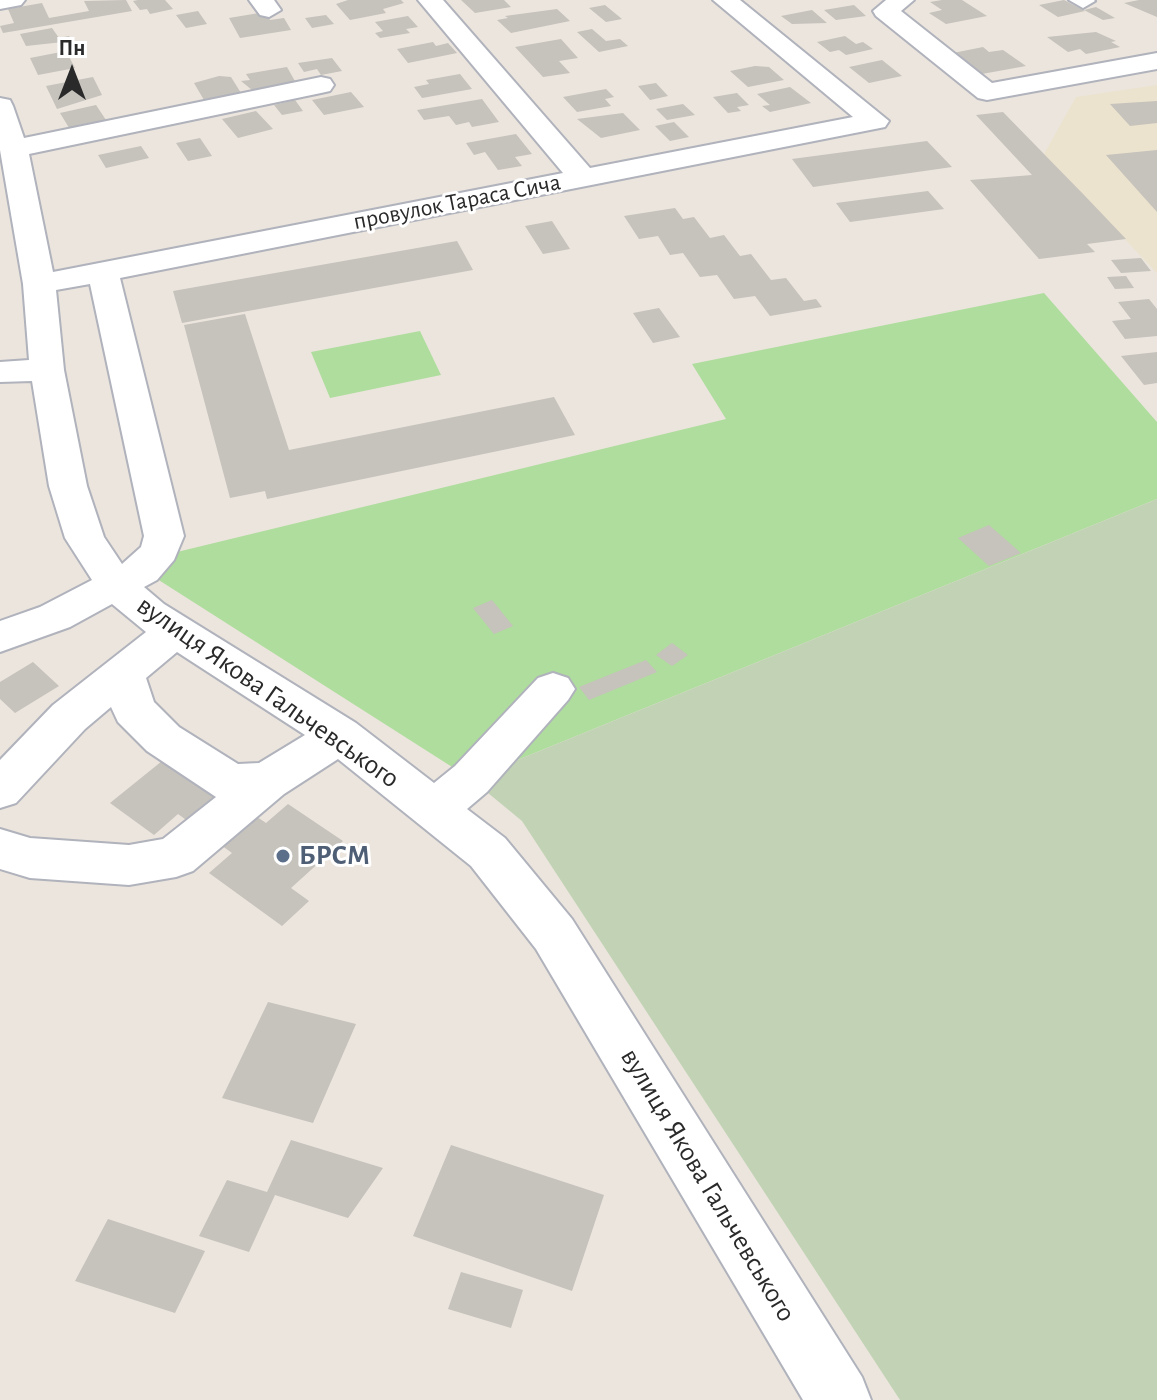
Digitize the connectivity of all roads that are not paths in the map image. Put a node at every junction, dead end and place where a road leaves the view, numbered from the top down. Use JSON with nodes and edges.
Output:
{"nodes":[{"id":1,"x":13,"y":0,"type":"edge"},
{"id":2,"x":430,"y":0,"type":"edge"},
{"id":3,"x":725,"y":0,"type":"edge"},
{"id":4,"x":902,"y":0,"type":"edge"},
{"id":5,"x":0,"y":2,"type":"edge"},
{"id":6,"x":1157,"y":61,"type":"edge"},
{"id":7,"x":321,"y":85,"type":"dead end"},
{"id":8,"x":0,"y":106,"type":"edge"},
{"id":9,"x":14,"y":149,"type":"junction"},
{"id":10,"x":583,"y":178,"type":"junction"},
{"id":11,"x":103,"y":272,"type":"junction"},
{"id":12,"x":39,"y":284,"type":"junction"},
{"id":13,"x":47,"y":370,"type":"junction"},
{"id":14,"x":0,"y":372,"type":"edge"},
{"id":15,"x":115,"y":584,"type":"junction"},
{"id":16,"x":175,"y":631,"type":"junction"},
{"id":17,"x":0,"y":637,"type":"edge"},
{"id":18,"x":123,"y":673,"type":"junction"},
{"id":19,"x":553,"y":689,"type":"dead end"},
{"id":20,"x":340,"y":735,"type":"junction"},
{"id":21,"x":268,"y":781,"type":"junction"},
{"id":22,"x":0,"y":790,"type":"edge"},
{"id":23,"x":435,"y":809,"type":"junction"},
{"id":24,"x":0,"y":849,"type":"edge"},
{"id":25,"x":839,"y":1400,"type":"edge"}],
"edges":[{"from":1,"to":5,"type":"street"},
{"from":2,"to":10,"type":"street"},
{"from":3,"to":10,"type":"street","name":"провулок Тараса Сича"},
{"from":4,"to":6,"type":"street"},
{"from":7,"to":9,"type":"street"},
{"from":8,"to":9,"type":"street","name":"вулиця Якова Гальчевського"},
{"from":9,"to":12,"type":"street","name":"вулиця Якова Гальчевського"},
{"from":10,"to":11,"type":"street","name":"провулок Тараса Сича"},
{"from":11,"to":12,"type":"street","name":"провулок Тараса Сича"},
{"from":11,"to":15,"type":"street"},
{"from":12,"to":13,"type":"street","name":"вулиця Якова Гальчевського"},
{"from":13,"to":14,"type":"street"},
{"from":13,"to":15,"type":"street","name":"вулиця Якова Гальчевського"},
{"from":15,"to":16,"type":"street","name":"вулиця Якова Гальчевського"},
{"from":15,"to":17,"type":"street"},
{"from":16,"to":18,"type":"street"},
{"from":16,"to":20,"type":"street","name":"вулиця Якова Гальчевського"},
{"from":18,"to":21,"type":"street"},
{"from":18,"to":22,"type":"street"},
{"from":19,"to":23,"type":"street"},
{"from":20,"to":21,"type":"street"},
{"from":20,"to":23,"type":"street","name":"вулиця Якова Гальчевського"},
{"from":21,"to":24,"type":"street"},
{"from":23,"to":25,"type":"street","name":"вулиця Якова Гальчевського"}]}
